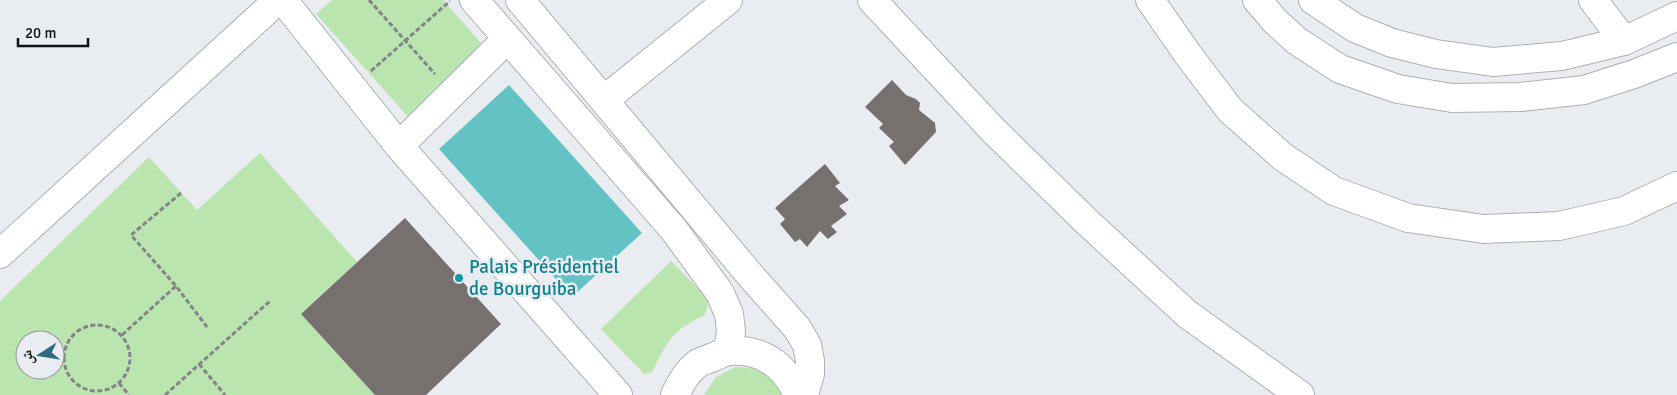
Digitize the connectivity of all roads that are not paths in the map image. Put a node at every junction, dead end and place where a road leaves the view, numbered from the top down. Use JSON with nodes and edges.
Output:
{"nodes":[{"id":1,"x":278,"y":0,"type":"edge"},
{"id":2,"x":283,"y":0,"type":"edge"},
{"id":3,"x":474,"y":0,"type":"edge"},
{"id":4,"x":520,"y":0,"type":"edge"},
{"id":5,"x":728,"y":0,"type":"edge"},
{"id":6,"x":872,"y":0,"type":"edge"},
{"id":7,"x":1150,"y":0,"type":"edge"},
{"id":8,"x":1257,"y":0,"type":"edge"},
{"id":9,"x":1313,"y":0,"type":"edge"},
{"id":10,"x":1593,"y":0,"type":"edge"},
{"id":11,"x":1677,"y":16,"type":"edge"},
{"id":12,"x":507,"y":40,"type":"junction"},
{"id":13,"x":1624,"y":41,"type":"junction"},
{"id":14,"x":1677,"y":57,"type":"edge"},
{"id":15,"x":604,"y":100,"type":"junction"},
{"id":16,"x":399,"y":146,"type":"junction"},
{"id":17,"x":1677,"y":186,"type":"edge"},
{"id":18,"x":0,"y":254,"type":"edge"},
{"id":19,"x":728,"y":351,"type":"junction"},
{"id":20,"x":618,"y":395,"type":"edge"},
{"id":21,"x":675,"y":395,"type":"edge"},
{"id":22,"x":798,"y":395,"type":"edge"},
{"id":23,"x":804,"y":395,"type":"edge"},
{"id":24,"x":1300,"y":395,"type":"edge"}],
"edges":[{"from":1,"to":18,"type":"street"},
{"from":2,"to":16,"type":"street"},
{"from":3,"to":12,"type":"street"},
{"from":4,"to":15,"type":"street"},
{"from":5,"to":15,"type":"street"},
{"from":6,"to":24,"type":"street"},
{"from":7,"to":17,"type":"street"},
{"from":8,"to":14,"type":"street"},
{"from":9,"to":13,"type":"street"},
{"from":10,"to":13,"type":"street"},
{"from":11,"to":13,"type":"street"},
{"from":12,"to":16,"type":"street"},
{"from":12,"to":19,"type":"street"},
{"from":15,"to":23,"type":"street"},
{"from":16,"to":20,"type":"street"},
{"from":19,"to":21,"type":"street"},
{"from":19,"to":22,"type":"street"}]}
